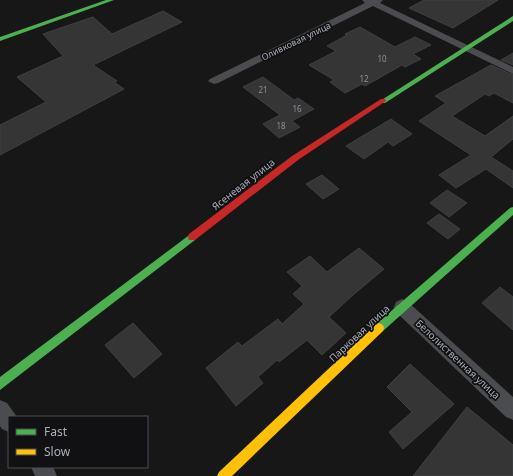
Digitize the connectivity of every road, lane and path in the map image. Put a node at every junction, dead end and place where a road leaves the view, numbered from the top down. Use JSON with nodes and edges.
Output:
{"nodes":[{"id":1,"x":111,"y":0,"type":"edge"},
{"id":2,"x":372,"y":1,"type":"edge"},
{"id":3,"x":513,"y":18,"type":"edge"},
{"id":4,"x":0,"y":39,"type":"edge"},
{"id":5,"x":466,"y":48,"type":"junction"},
{"id":6,"x":513,"y":71,"type":"edge"},
{"id":7,"x":214,"y":81,"type":"dead end"},
{"id":8,"x":513,"y":210,"type":"edge"},
{"id":9,"x":402,"y":307,"type":"junction"},
{"id":10,"x":0,"y":384,"type":"edge"},
{"id":11,"x":0,"y":410,"type":"edge"},
{"id":12,"x":513,"y":410,"type":"edge"},
{"id":13,"x":8,"y":421,"type":"edge"},
{"id":14,"x":223,"y":476,"type":"edge"}],
"edges":[{"from":1,"to":4,"type":"street"},
{"from":2,"to":5,"type":"street"},
{"from":2,"to":7,"type":"street","name":"Оливковая улица"},
{"from":3,"to":5,"type":"street","name":"Ясеневая улица"},
{"from":5,"to":6,"type":"street"},
{"from":5,"to":10,"type":"street","name":"Ясеневая улица"},
{"from":8,"to":9,"type":"street","name":"Парковая улица"},
{"from":9,"to":12,"type":"street","name":"Белолиственная улица"},
{"from":9,"to":14,"type":"street","name":"Парковая улица"},
{"from":11,"to":13,"type":"street"}]}
